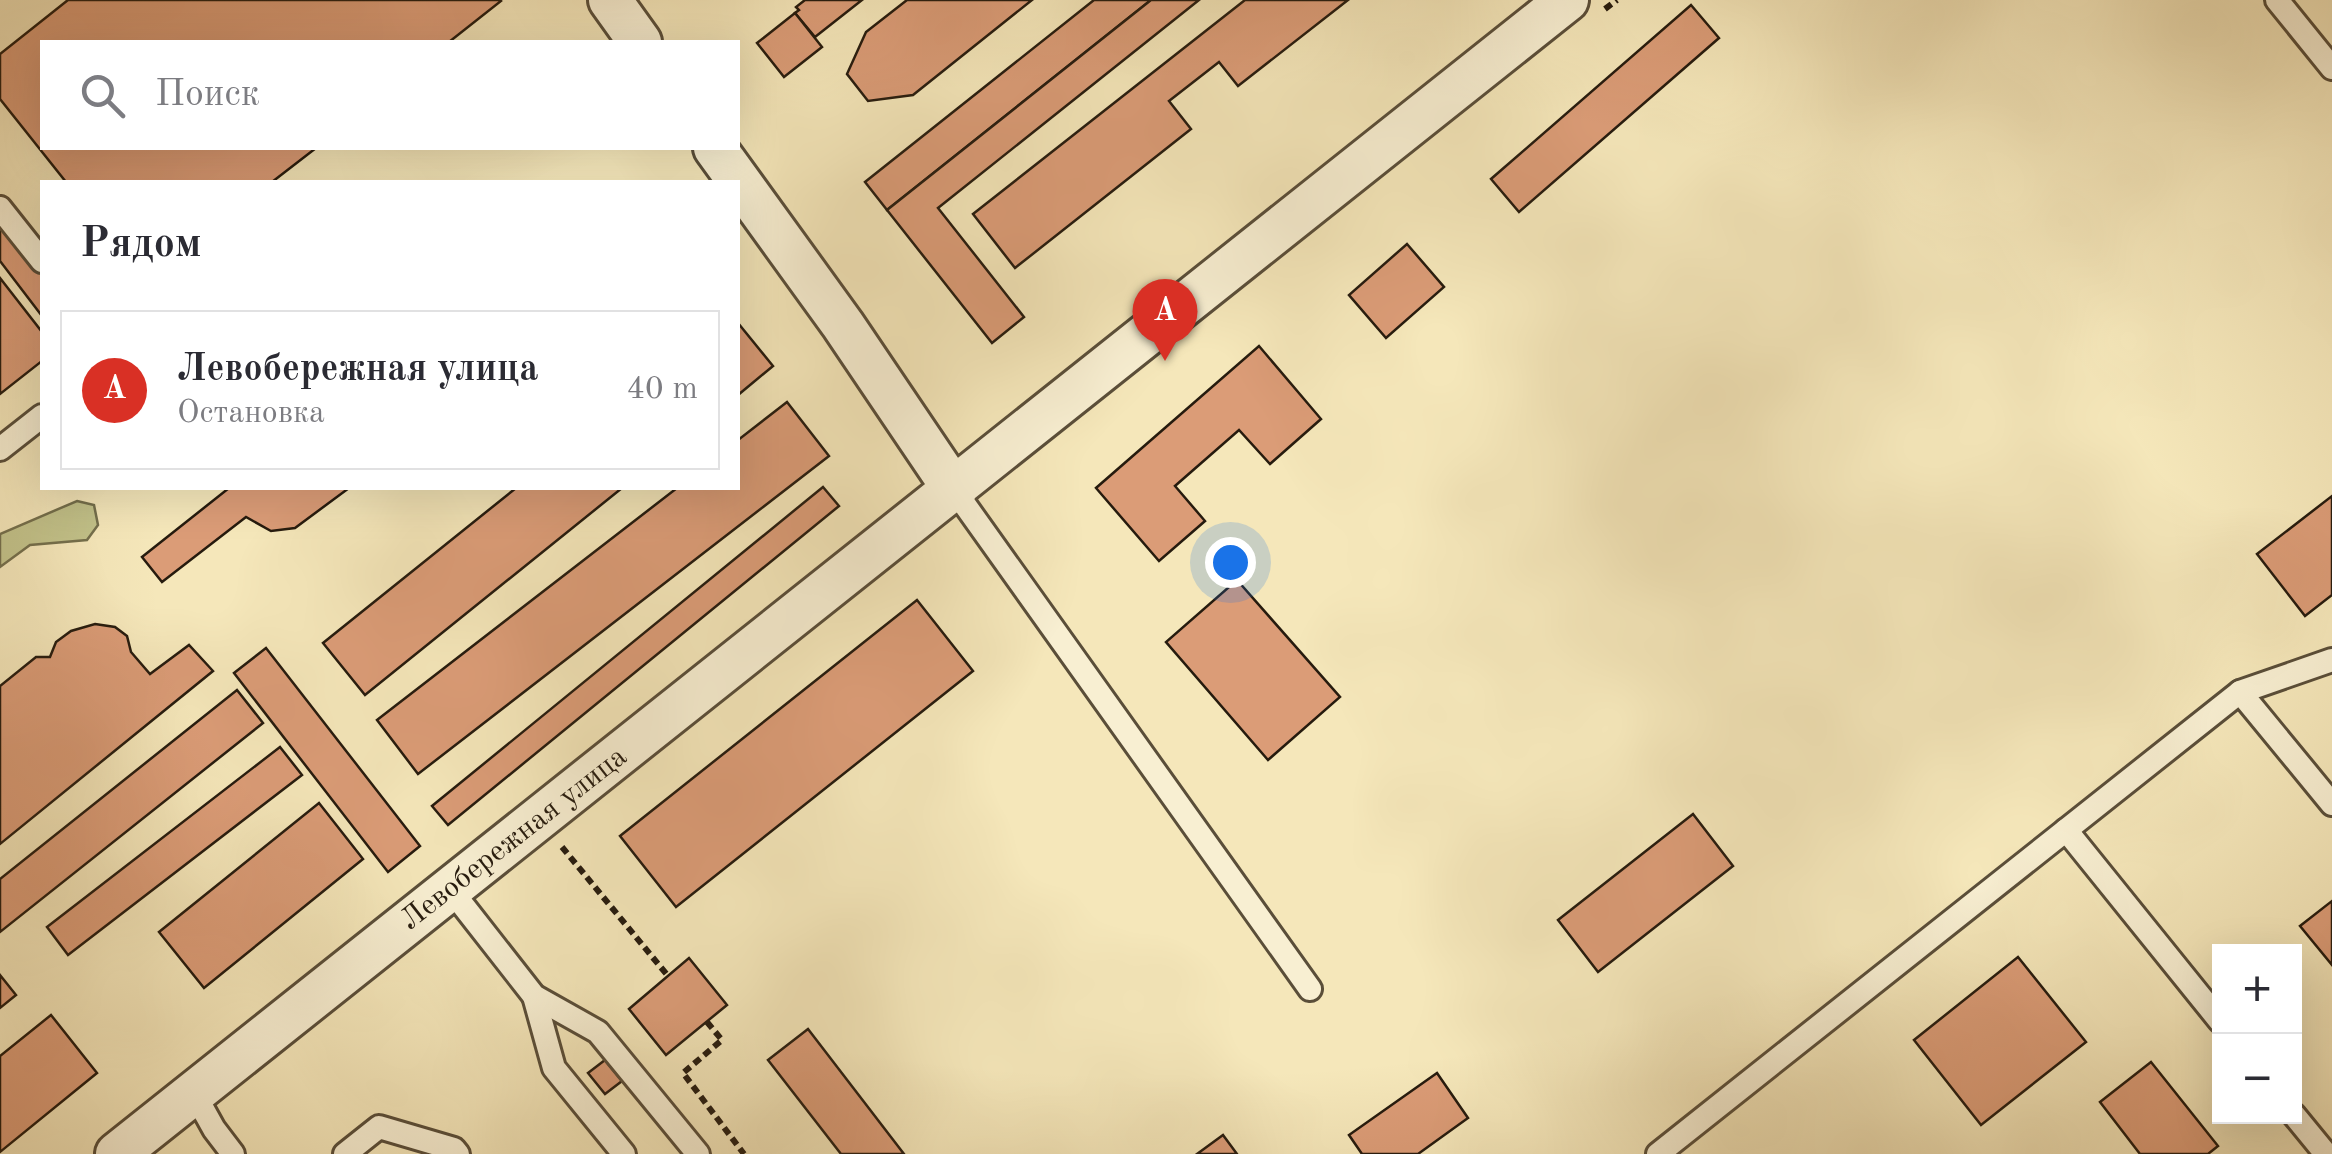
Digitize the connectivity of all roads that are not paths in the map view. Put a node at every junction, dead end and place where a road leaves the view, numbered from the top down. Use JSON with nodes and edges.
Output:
{"nodes":[{"id":1,"x":610,"y":0,"type":"edge"},
{"id":2,"x":1567,"y":0,"type":"edge"},
{"id":3,"x":2277,"y":0,"type":"edge"},
{"id":4,"x":639,"y":40,"type":"edge"},
{"id":5,"x":2332,"y":68,"type":"edge"},
{"id":6,"x":716,"y":150,"type":"edge"},
{"id":7,"x":738,"y":180,"type":"edge"},
{"id":8,"x":740,"y":183,"type":"edge"},
{"id":9,"x":0,"y":208,"type":"edge"},
{"id":10,"x":40,"y":258,"type":"edge"},
{"id":11,"x":40,"y":418,"type":"edge"},
{"id":12,"x":0,"y":449,"type":"edge"},
{"id":13,"x":954,"y":491,"type":"junction"},
{"id":14,"x":2332,"y":660,"type":"edge"},
{"id":15,"x":2240,"y":692,"type":"junction"},
{"id":16,"x":2332,"y":804,"type":"edge"},
{"id":17,"x":2066,"y":830,"type":"junction"},
{"id":18,"x":450,"y":890,"type":"junction"},
{"id":19,"x":1310,"y":989,"type":"dead end"},
{"id":20,"x":534,"y":996,"type":"junction"},
{"id":21,"x":2212,"y":1011,"type":"edge"},
{"id":22,"x":194,"y":1093,"type":"junction"},
{"id":23,"x":2301,"y":1124,"type":"edge"},
{"id":24,"x":117,"y":1154,"type":"edge"},
{"id":25,"x":233,"y":1154,"type":"edge"},
{"id":26,"x":345,"y":1154,"type":"edge"},
{"id":27,"x":458,"y":1154,"type":"edge"},
{"id":28,"x":624,"y":1154,"type":"edge"},
{"id":29,"x":698,"y":1154,"type":"edge"},
{"id":30,"x":1658,"y":1154,"type":"edge"},
{"id":31,"x":2326,"y":1154,"type":"edge"}],
"edges":[{"from":1,"to":4,"type":"street"},
{"from":2,"to":13,"type":"street","name":"Левобережная улица"},
{"from":3,"to":5,"type":"lane"},
{"from":6,"to":7,"type":"street"},
{"from":8,"to":13,"type":"street"},
{"from":9,"to":10,"type":"lane"},
{"from":11,"to":12,"type":"lane"},
{"from":13,"to":18,"type":"street","name":"Левобережная улица"},
{"from":13,"to":19,"type":"lane"},
{"from":14,"to":15,"type":"lane"},
{"from":15,"to":16,"type":"lane"},
{"from":15,"to":17,"type":"lane"},
{"from":17,"to":21,"type":"lane"},
{"from":17,"to":30,"type":"lane"},
{"from":18,"to":20,"type":"lane"},
{"from":18,"to":22,"type":"street","name":"Левобережная улица"},
{"from":20,"to":28,"type":"lane"},
{"from":20,"to":29,"type":"lane"},
{"from":22,"to":24,"type":"street","name":"Левобережная улица"},
{"from":22,"to":25,"type":"lane"},
{"from":23,"to":31,"type":"lane"},
{"from":26,"to":27,"type":"lane"}]}
